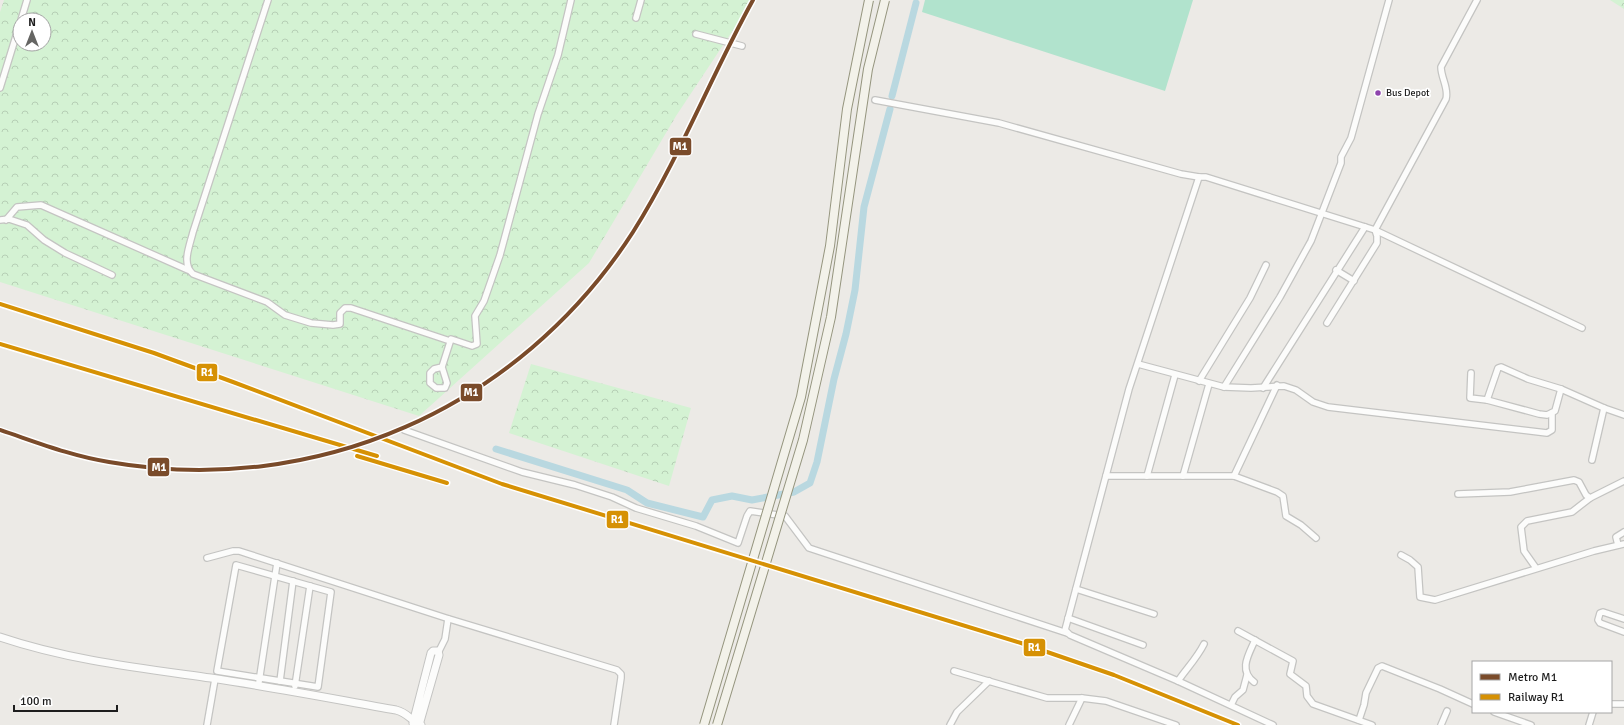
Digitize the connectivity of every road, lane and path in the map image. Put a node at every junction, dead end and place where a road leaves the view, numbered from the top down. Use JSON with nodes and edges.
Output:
{"nodes":[{"id":1,"x":27,"y":0,"type":"edge"},
{"id":2,"x":268,"y":0,"type":"edge"},
{"id":3,"x":571,"y":0,"type":"edge"},
{"id":4,"x":641,"y":0,"type":"edge"},
{"id":5,"x":869,"y":0,"type":"edge"},
{"id":6,"x":885,"y":0,"type":"edge"},
{"id":7,"x":1389,"y":0,"type":"edge"},
{"id":8,"x":1477,"y":0,"type":"edge"},
{"id":9,"x":23,"y":12,"type":"edge"},
{"id":10,"x":636,"y":18,"type":"dead end"},
{"id":11,"x":696,"y":34,"type":"dead end"},
{"id":12,"x":742,"y":46,"type":"dead end"},
{"id":13,"x":12,"y":48,"type":"edge"},
{"id":14,"x":0,"y":88,"type":"edge"},
{"id":15,"x":875,"y":100,"type":"dead end"},
{"id":16,"x":1199,"y":177,"type":"junction"},
{"id":17,"x":1323,"y":213,"type":"junction"},
{"id":18,"x":3,"y":220,"type":"edge"},
{"id":19,"x":1365,"y":227,"type":"junction"},
{"id":20,"x":1375,"y":230,"type":"junction"},
{"id":21,"x":1266,"y":264,"type":"dead end"},
{"id":22,"x":188,"y":270,"type":"junction"},
{"id":23,"x":1336,"y":270,"type":"junction"},
{"id":24,"x":112,"y":275,"type":"dead end"},
{"id":25,"x":1354,"y":281,"type":"junction"},
{"id":26,"x":1326,"y":323,"type":"dead end"},
{"id":27,"x":1582,"y":328,"type":"dead end"},
{"id":28,"x":450,"y":340,"type":"junction"},
{"id":29,"x":1138,"y":364,"type":"junction"},
{"id":30,"x":442,"y":367,"type":"dead end"},
{"id":31,"x":1471,"y":374,"type":"dead end"},
{"id":32,"x":1175,"y":375,"type":"junction"},
{"id":33,"x":1199,"y":381,"type":"junction"},
{"id":34,"x":1210,"y":384,"type":"junction"},
{"id":35,"x":1277,"y":385,"type":"junction"},
{"id":36,"x":1224,"y":387,"type":"junction"},
{"id":37,"x":1263,"y":388,"type":"junction"},
{"id":38,"x":1561,"y":389,"type":"junction"},
{"id":39,"x":1487,"y":400,"type":"junction"},
{"id":40,"x":1604,"y":408,"type":"junction"},
{"id":41,"x":1552,"y":413,"type":"junction"},
{"id":42,"x":1624,"y":415,"type":"edge"},
{"id":43,"x":404,"y":430,"type":"dead end"},
{"id":44,"x":1592,"y":460,"type":"dead end"},
{"id":45,"x":1106,"y":476,"type":"junction"},
{"id":46,"x":1147,"y":476,"type":"junction"},
{"id":47,"x":1183,"y":476,"type":"junction"},
{"id":48,"x":1234,"y":476,"type":"junction"},
{"id":49,"x":1624,"y":481,"type":"edge"},
{"id":50,"x":1458,"y":494,"type":"dead end"},
{"id":51,"x":1590,"y":498,"type":"junction"},
{"id":52,"x":1624,"y":532,"type":"edge"},
{"id":53,"x":1316,"y":538,"type":"dead end"},
{"id":54,"x":1621,"y":544,"type":"edge"},
{"id":55,"x":1401,"y":556,"type":"dead end"},
{"id":56,"x":207,"y":558,"type":"dead end"},
{"id":57,"x":277,"y":563,"type":"junction"},
{"id":58,"x":1536,"y":568,"type":"junction"},
{"id":59,"x":313,"y":575,"type":"junction"},
{"id":60,"x":275,"y":576,"type":"junction"},
{"id":61,"x":293,"y":581,"type":"junction"},
{"id":62,"x":309,"y":585,"type":"junction"},
{"id":63,"x":1076,"y":589,"type":"junction"},
{"id":64,"x":1154,"y":614,"type":"dead end"},
{"id":65,"x":1068,"y":618,"type":"junction"},
{"id":66,"x":1624,"y":618,"type":"edge"},
{"id":67,"x":448,"y":619,"type":"junction"},
{"id":68,"x":1238,"y":630,"type":"dead end"},
{"id":69,"x":1624,"y":632,"type":"edge"},
{"id":70,"x":1067,"y":633,"type":"junction"},
{"id":71,"x":0,"y":637,"type":"edge"},
{"id":72,"x":1255,"y":640,"type":"junction"},
{"id":73,"x":1204,"y":644,"type":"dead end"},
{"id":74,"x":1143,"y":645,"type":"dead end"},
{"id":75,"x":439,"y":651,"type":"joint"},
{"id":76,"x":954,"y":670,"type":"dead end"},
{"id":77,"x":1247,"y":675,"type":"junction"},
{"id":78,"x":215,"y":679,"type":"junction"},
{"id":79,"x":260,"y":679,"type":"junction"},
{"id":80,"x":280,"y":681,"type":"junction"},
{"id":81,"x":989,"y":681,"type":"junction"},
{"id":82,"x":1178,"y":681,"type":"junction"},
{"id":83,"x":1254,"y":682,"type":"dead end"},
{"id":84,"x":296,"y":683,"type":"junction"},
{"id":85,"x":258,"y":686,"type":"junction"},
{"id":86,"x":294,"y":693,"type":"junction"},
{"id":87,"x":1082,"y":698,"type":"junction"},
{"id":88,"x":1472,"y":704,"type":"edge"},
{"id":89,"x":1612,"y":704,"type":"edge"},
{"id":90,"x":1624,"y":704,"type":"edge"},
{"id":91,"x":1231,"y":705,"type":"junction"},
{"id":92,"x":1446,"y":712,"type":"dead end"},
{"id":93,"x":1497,"y":713,"type":"edge"},
{"id":94,"x":1593,"y":713,"type":"edge"},
{"id":95,"x":1359,"y":720,"type":"junction"},
{"id":96,"x":417,"y":724,"type":"edge"},
{"id":97,"x":207,"y":725,"type":"edge"},
{"id":98,"x":614,"y":725,"type":"edge"},
{"id":99,"x":704,"y":725,"type":"edge"},
{"id":100,"x":717,"y":725,"type":"edge"},
{"id":101,"x":950,"y":725,"type":"edge"},
{"id":102,"x":1069,"y":725,"type":"edge"},
{"id":103,"x":1176,"y":725,"type":"edge"},
{"id":104,"x":1273,"y":725,"type":"edge"},
{"id":105,"x":1372,"y":725,"type":"edge"},
{"id":106,"x":1441,"y":725,"type":"edge"},
{"id":107,"x":1531,"y":725,"type":"edge"},
{"id":108,"x":1589,"y":725,"type":"edge"}],
"edges":[{"from":1,"to":9,"type":"street"},
{"from":2,"to":22,"type":"street"},
{"from":3,"to":28,"type":"street"},
{"from":4,"to":10,"type":"street"},
{"from":5,"to":99,"type":"main road","bridge":true},
{"from":6,"to":100,"type":"main road","bridge":true},
{"from":7,"to":17,"type":"street"},
{"from":8,"to":20,"type":"street"},
{"from":11,"to":12,"type":"street"},
{"from":13,"to":14,"type":"street"},
{"from":15,"to":16,"type":"street"},
{"from":16,"to":17,"type":"street"},
{"from":16,"to":29,"type":"street"},
{"from":17,"to":19,"type":"street"},
{"from":17,"to":36,"type":"street"},
{"from":18,"to":22,"type":"street"},
{"from":18,"to":24,"type":"street"},
{"from":19,"to":20,"type":"street"},
{"from":19,"to":23,"type":"street"},
{"from":20,"to":25,"type":"street"},
{"from":20,"to":27,"type":"street"},
{"from":21,"to":33,"type":"street"},
{"from":22,"to":28,"type":"street"},
{"from":23,"to":25,"type":"street"},
{"from":23,"to":37,"type":"street"},
{"from":25,"to":26,"type":"street"},
{"from":28,"to":30,"type":"street"},
{"from":29,"to":32,"type":"street"},
{"from":29,"to":45,"type":"street"},
{"from":31,"to":39,"type":"street"},
{"from":32,"to":33,"type":"street"},
{"from":32,"to":46,"type":"street"},
{"from":33,"to":34,"type":"street"},
{"from":34,"to":36,"type":"street"},
{"from":34,"to":47,"type":"street"},
{"from":35,"to":37,"type":"street"},
{"from":35,"to":41,"type":"street"},
{"from":35,"to":48,"type":"street"},
{"from":36,"to":37,"type":"street"},
{"from":38,"to":39,"type":"street"},
{"from":38,"to":40,"type":"street"},
{"from":38,"to":41,"type":"street"},
{"from":39,"to":41,"type":"street"},
{"from":40,"to":42,"type":"street"},
{"from":40,"to":44,"type":"street"},
{"from":43,"to":70,"type":"street"},
{"from":45,"to":46,"type":"street"},
{"from":45,"to":63,"type":"street"},
{"from":46,"to":47,"type":"street"},
{"from":47,"to":48,"type":"street"},
{"from":48,"to":53,"type":"street"},
{"from":49,"to":51,"type":"street"},
{"from":50,"to":51,"type":"street"},
{"from":51,"to":58,"type":"street"},
{"from":52,"to":54,"type":"street"},
{"from":54,"to":58,"type":"street"},
{"from":55,"to":58,"type":"street"},
{"from":56,"to":57,"type":"street"},
{"from":57,"to":59,"type":"street"},
{"from":57,"to":60,"type":"street"},
{"from":59,"to":62,"type":"street"},
{"from":59,"to":67,"type":"street"},
{"from":60,"to":61,"type":"street"},
{"from":60,"to":79,"type":"street"},
{"from":60,"to":79,"type":"street"},
{"from":61,"to":62,"type":"street"},
{"from":61,"to":80,"type":"street"},
{"from":62,"to":84,"type":"street"},
{"from":62,"to":84,"type":"street"},
{"from":63,"to":64,"type":"street"},
{"from":63,"to":65,"type":"street"},
{"from":65,"to":70,"type":"street"},
{"from":65,"to":74,"type":"street"},
{"from":66,"to":69,"type":"street"},
{"from":67,"to":75,"type":"street"},
{"from":67,"to":98,"type":"street"},
{"from":68,"to":72,"type":"street"},
{"from":70,"to":82,"type":"street"},
{"from":71,"to":78,"type":"street"},
{"from":72,"to":77,"type":"street"},
{"from":72,"to":95,"type":"street"},
{"from":73,"to":82,"type":"street"},
{"from":75,"to":96,"type":"street"},
{"from":76,"to":81,"type":"street"},
{"from":77,"to":83,"type":"street"},
{"from":77,"to":91,"type":"street"},
{"from":78,"to":85,"type":"street"},
{"from":78,"to":97,"type":"street"},
{"from":79,"to":80,"type":"street"},
{"from":79,"to":85,"type":"street"},
{"from":80,"to":84,"type":"street"},
{"from":81,"to":87,"type":"street"},
{"from":81,"to":101,"type":"street"},
{"from":82,"to":91,"type":"street"},
{"from":84,"to":86,"type":"street"},
{"from":85,"to":86,"type":"street"},
{"from":86,"to":96,"type":"street"},
{"from":87,"to":102,"type":"street"},
{"from":87,"to":103,"type":"street"},
{"from":88,"to":95,"type":"street"},
{"from":89,"to":90,"type":"street"},
{"from":91,"to":104,"type":"street"},
{"from":92,"to":106,"type":"street"},
{"from":93,"to":107,"type":"street"},
{"from":94,"to":108,"type":"street"},
{"from":95,"to":105,"type":"street"}]}
